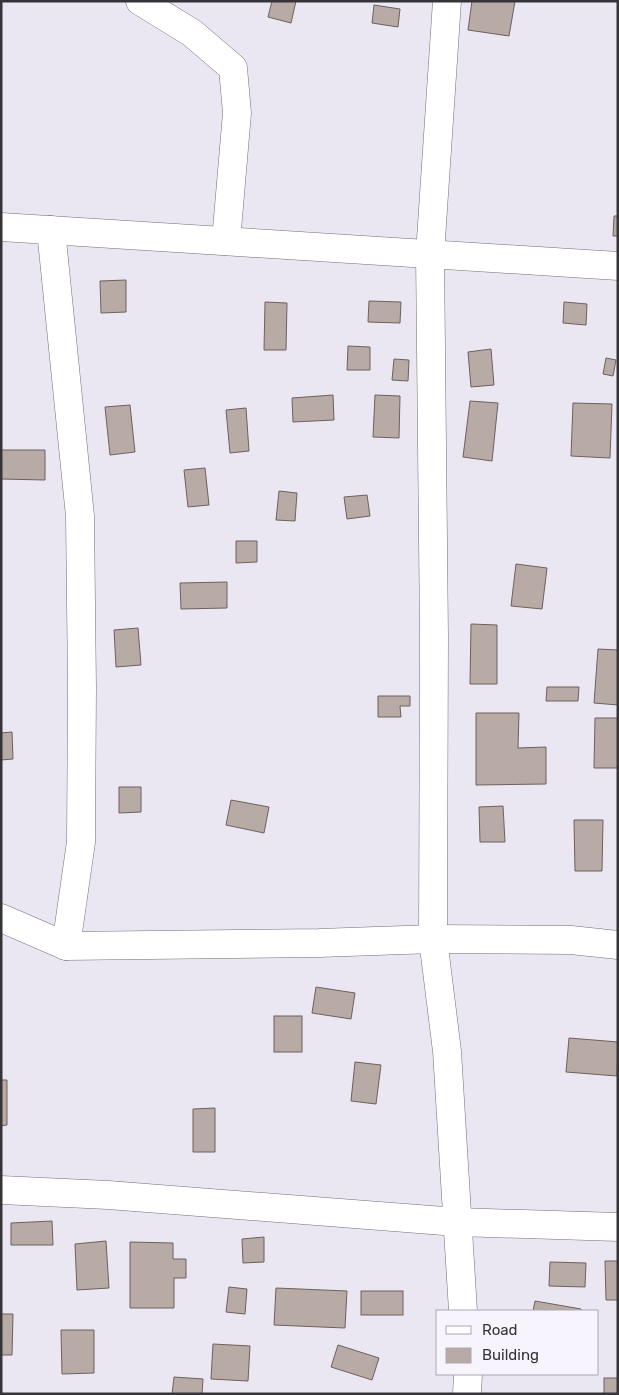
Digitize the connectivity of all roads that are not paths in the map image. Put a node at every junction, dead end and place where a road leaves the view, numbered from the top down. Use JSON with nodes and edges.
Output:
{"nodes":[{"id":1,"x":140,"y":1,"type":"edge"},
{"id":2,"x":447,"y":1,"type":"edge"},
{"id":3,"x":1,"y":227,"type":"edge"},
{"id":4,"x":52,"y":230,"type":"junction"},
{"id":5,"x":226,"y":241,"type":"junction"},
{"id":6,"x":430,"y":254,"type":"junction"},
{"id":7,"x":618,"y":266,"type":"edge"},
{"id":8,"x":1,"y":918,"type":"edge"},
{"id":9,"x":433,"y":938,"type":"junction"},
{"id":10,"x":618,"y":945,"type":"edge"},
{"id":11,"x":66,"y":946,"type":"junction"},
{"id":12,"x":1,"y":1190,"type":"edge"},
{"id":13,"x":457,"y":1222,"type":"junction"},
{"id":14,"x":618,"y":1227,"type":"edge"},
{"id":15,"x":463,"y":1310,"type":"edge"},
{"id":16,"x":468,"y":1375,"type":"edge"},
{"id":17,"x":467,"y":1394,"type":"edge"}],
"edges":[{"from":1,"to":5,"type":"street"},
{"from":2,"to":6,"type":"street"},
{"from":3,"to":4,"type":"street"},
{"from":4,"to":5,"type":"street"},
{"from":4,"to":11,"type":"street"},
{"from":5,"to":6,"type":"street"},
{"from":6,"to":7,"type":"street"},
{"from":6,"to":9,"type":"street"},
{"from":8,"to":11,"type":"street"},
{"from":9,"to":10,"type":"street"},
{"from":9,"to":11,"type":"street"},
{"from":9,"to":13,"type":"street"},
{"from":12,"to":13,"type":"street"},
{"from":13,"to":14,"type":"street"},
{"from":13,"to":15,"type":"street"},
{"from":16,"to":17,"type":"street"}]}
